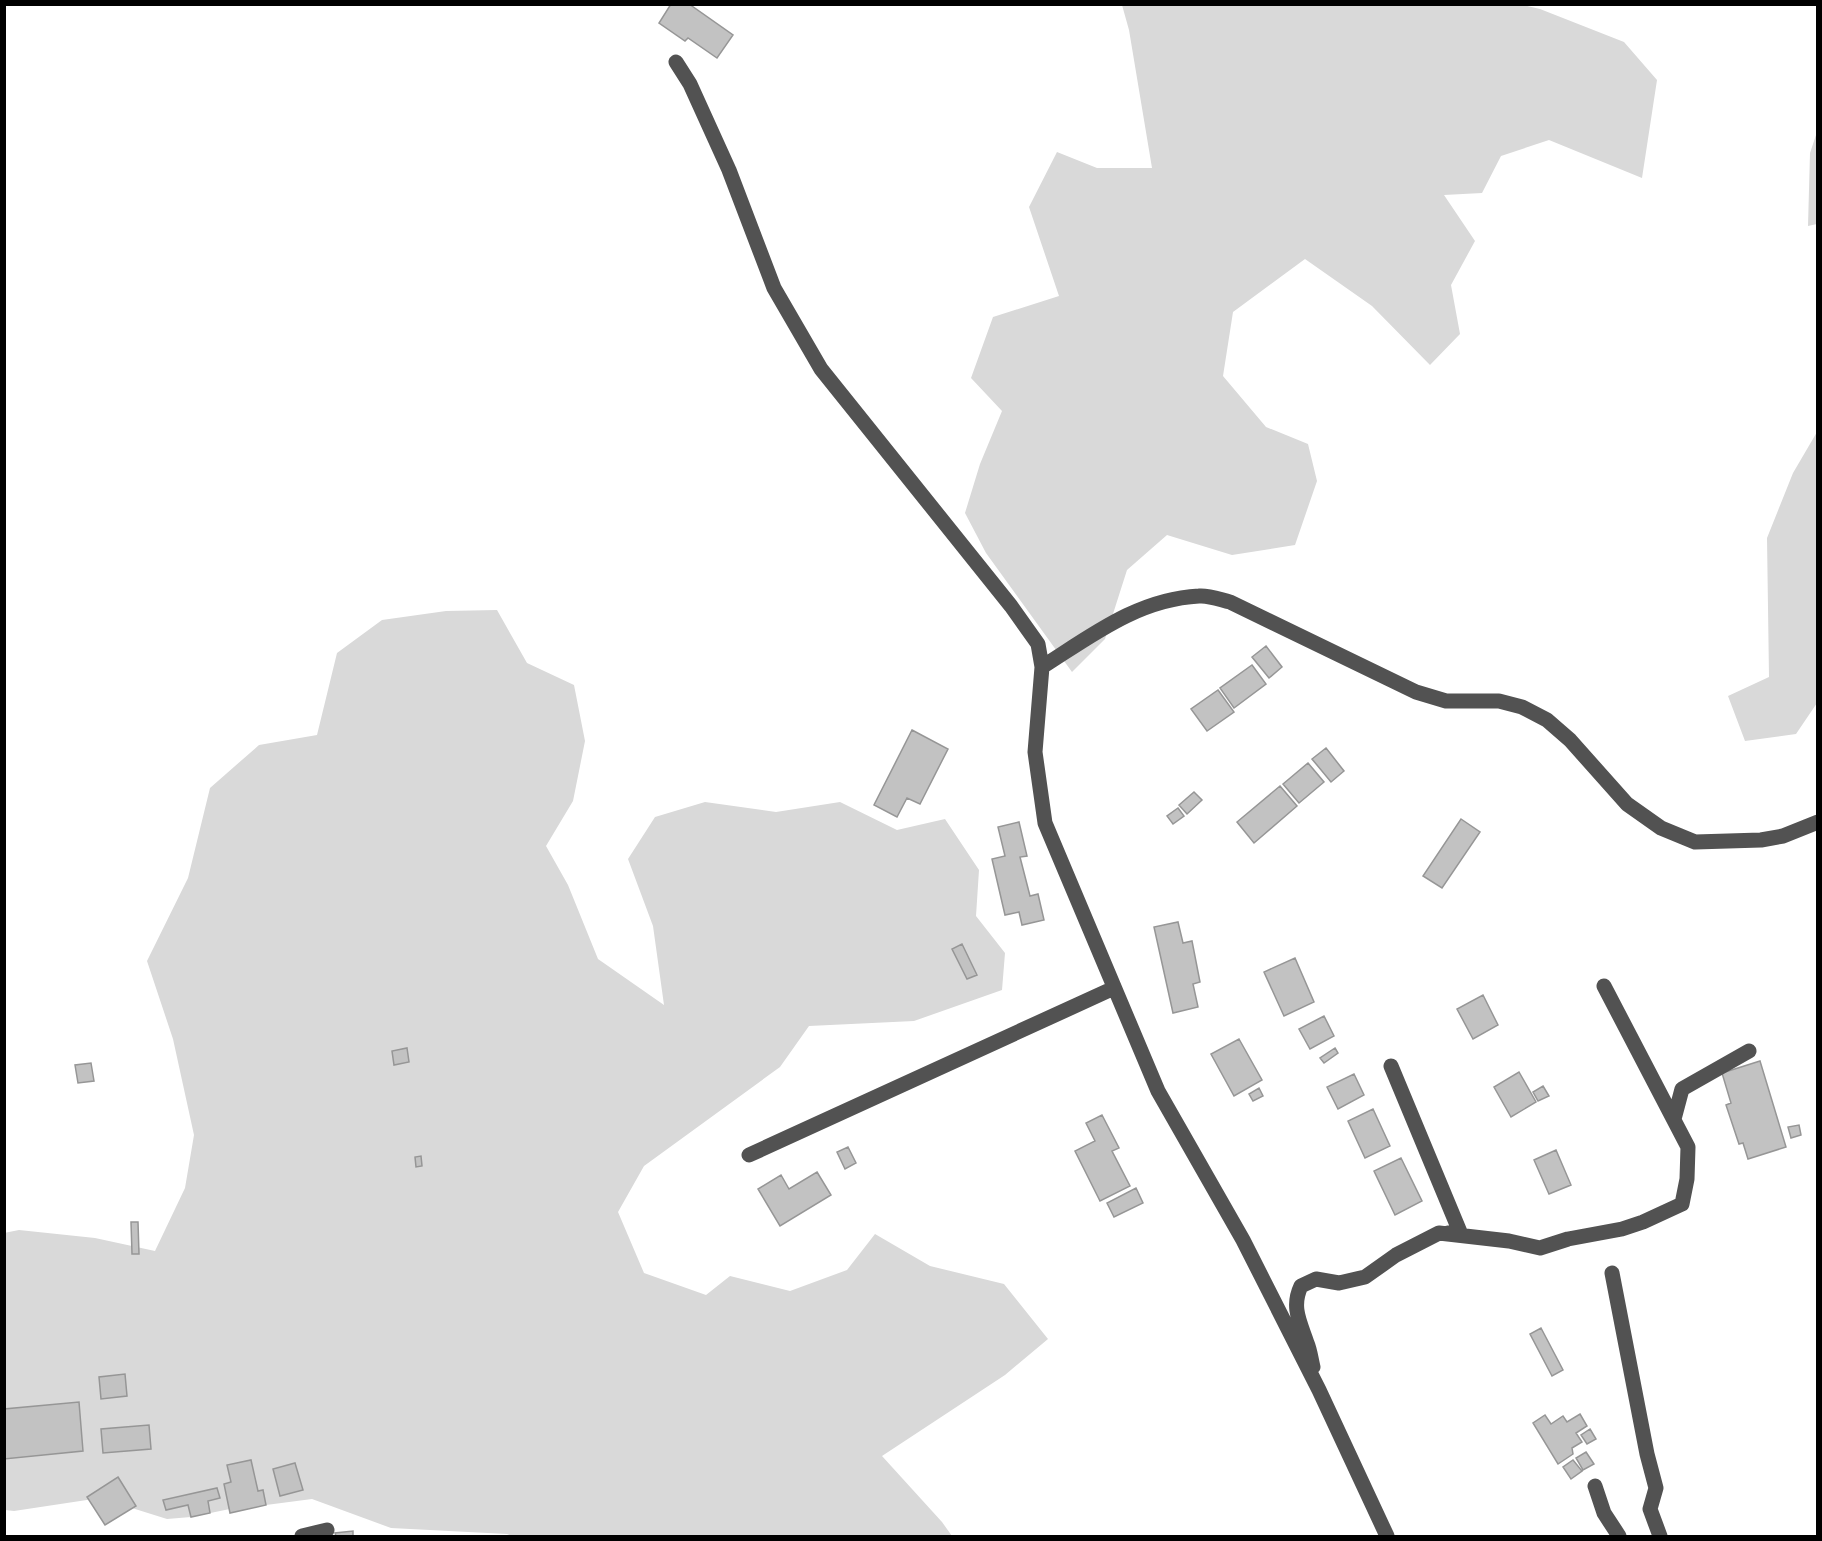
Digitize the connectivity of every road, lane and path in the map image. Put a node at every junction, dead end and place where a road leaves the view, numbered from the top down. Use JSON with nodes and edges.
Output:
{"nodes":[{"id":1,"x":676,"y":62,"type":"dead end"},
{"id":2,"x":1042,"y":667,"type":"junction"},
{"id":3,"x":1818,"y":822,"type":"edge"},
{"id":4,"x":1604,"y":986,"type":"dead end"},
{"id":5,"x":1114,"y":988,"type":"junction"},
{"id":6,"x":1749,"y":1051,"type":"dead end"},
{"id":7,"x":1391,"y":1066,"type":"dead end"},
{"id":8,"x":1674,"y":1119,"type":"junction"},
{"id":9,"x":749,"y":1155,"type":"dead end"},
{"id":10,"x":1439,"y":1233,"type":"junction"},
{"id":11,"x":1612,"y":1273,"type":"dead end"},
{"id":12,"x":1319,"y":1390,"type":"junction"},
{"id":13,"x":1595,"y":1486,"type":"dead end"},
{"id":14,"x":327,"y":1530,"type":"dead end"},
{"id":15,"x":302,"y":1536,"type":"edge"},
{"id":16,"x":1387,"y":1536,"type":"edge"},
{"id":17,"x":1619,"y":1536,"type":"edge"},
{"id":18,"x":1660,"y":1536,"type":"edge"}],
"edges":[{"from":1,"to":2,"type":"street"},
{"from":2,"to":3,"type":"street"},
{"from":2,"to":5,"type":"street"},
{"from":4,"to":8,"type":"street"},
{"from":5,"to":9,"type":"street"},
{"from":5,"to":12,"type":"street"},
{"from":6,"to":8,"type":"street"},
{"from":7,"to":10,"type":"street"},
{"from":8,"to":10,"type":"street"},
{"from":10,"to":12,"type":"street"},
{"from":11,"to":18,"type":"street"},
{"from":12,"to":16,"type":"street"},
{"from":13,"to":17,"type":"street"},
{"from":14,"to":15,"type":"street"}]}
